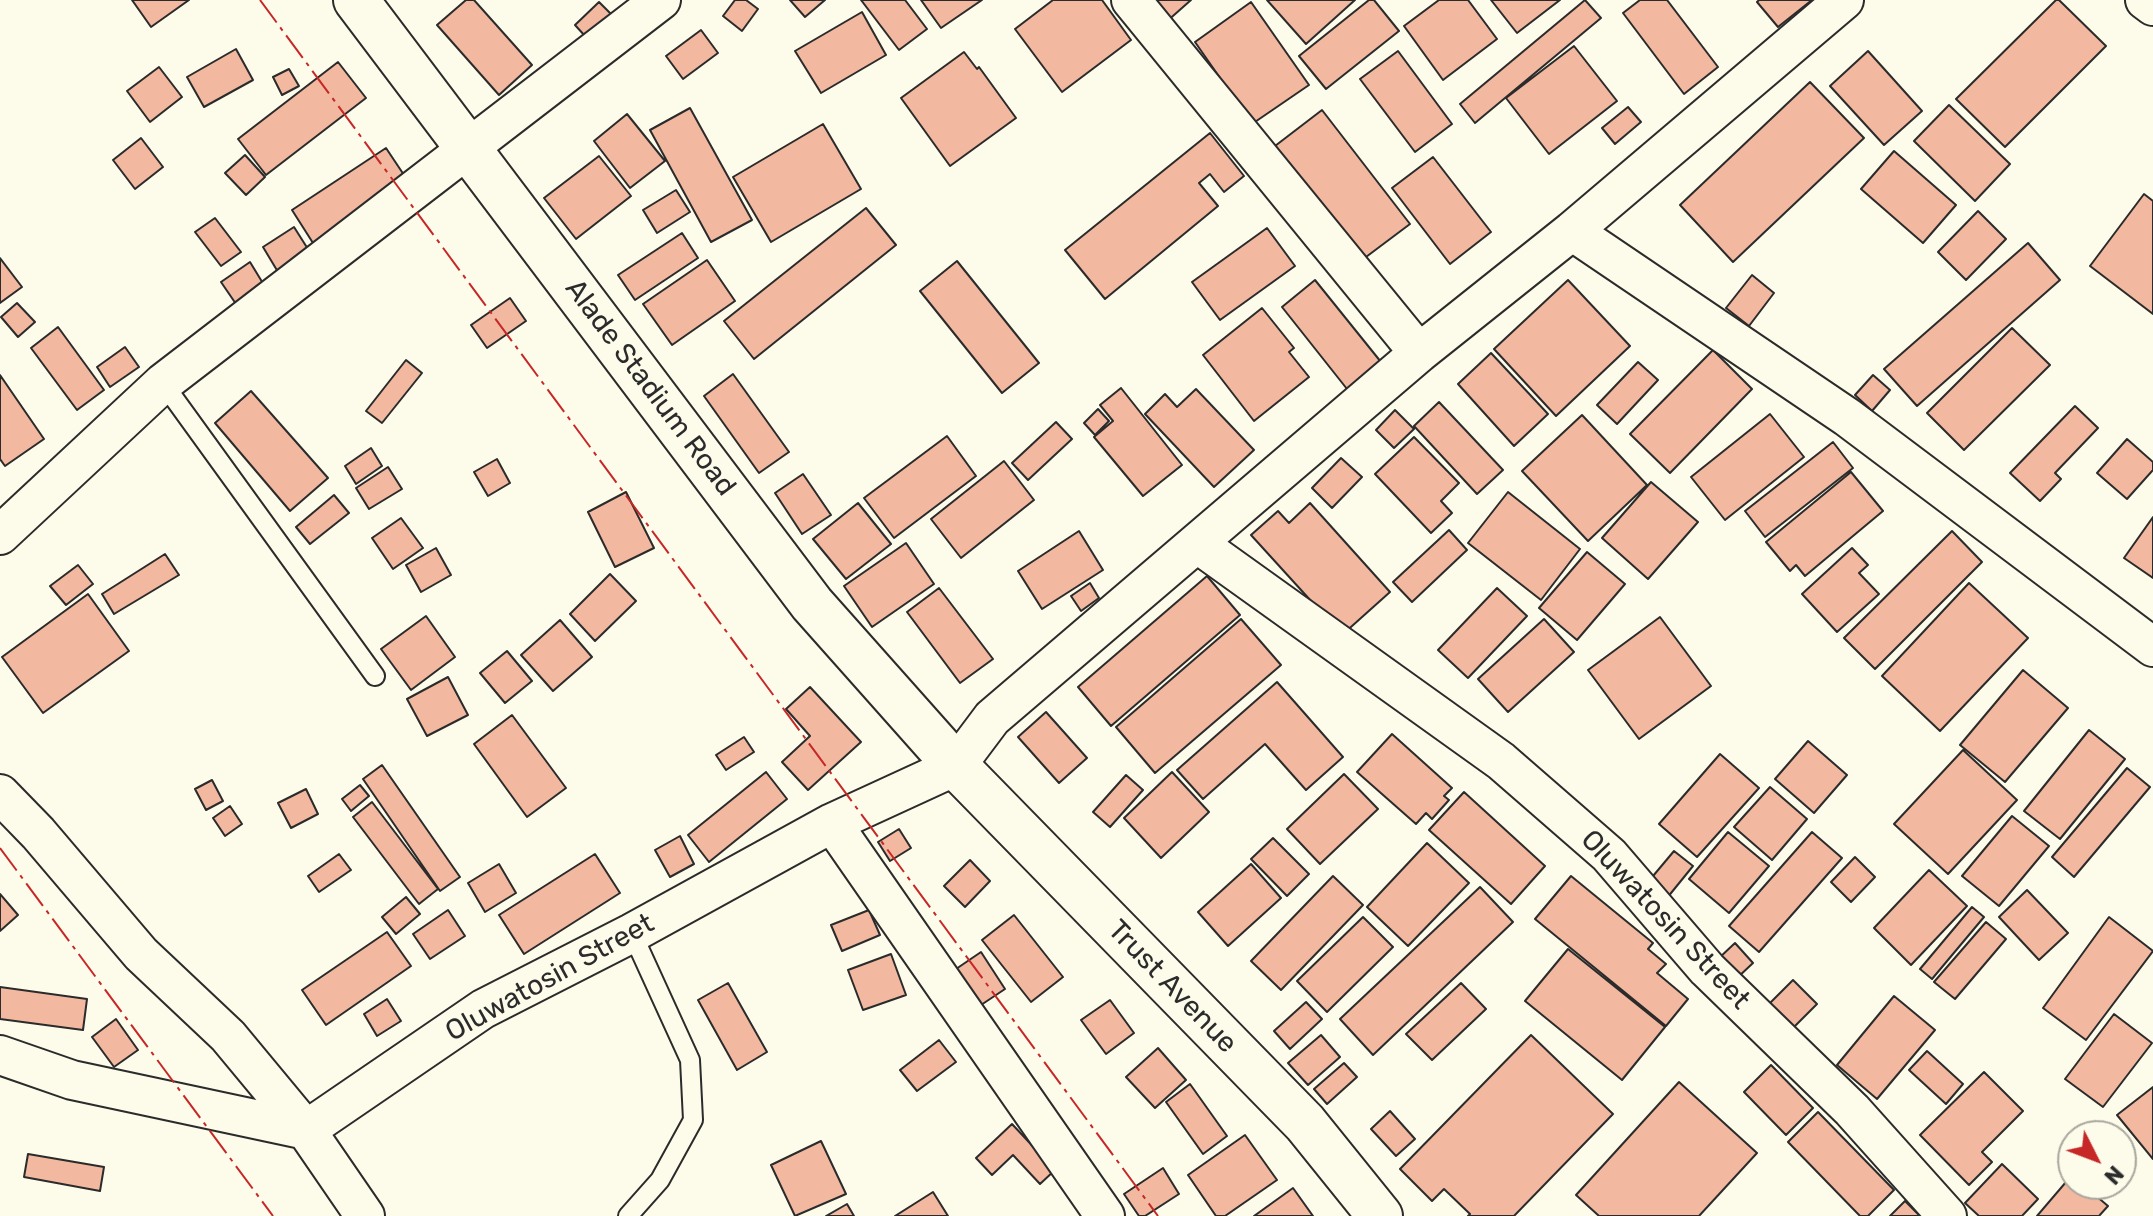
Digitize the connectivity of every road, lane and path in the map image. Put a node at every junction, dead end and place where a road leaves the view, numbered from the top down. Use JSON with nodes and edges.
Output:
{"nodes":[{"id":1,"x":356,"y":0,"type":"edge"},
{"id":2,"x":661,"y":0,"type":"edge"},
{"id":3,"x":1131,"y":0,"type":"edge"},
{"id":4,"x":1844,"y":0,"type":"edge"},
{"id":5,"x":2145,"y":0,"type":"edge"},
{"id":6,"x":2153,"y":6,"type":"edge"},
{"id":7,"x":468,"y":146,"type":"junction"},
{"id":8,"x":1572,"y":231,"type":"junction"},
{"id":9,"x":1419,"y":353,"type":"junction"},
{"id":10,"x":163,"y":383,"type":"junction"},
{"id":11,"x":0,"y":535,"type":"edge"},
{"id":12,"x":1198,"y":544,"type":"junction"},
{"id":13,"x":2153,"y":647,"type":"edge"},
{"id":14,"x":375,"y":676,"type":"dead end"},
{"id":15,"x":956,"y":766,"type":"junction"},
{"id":16,"x":0,"y":794,"type":"edge"},
{"id":17,"x":832,"y":823,"type":"junction"},
{"id":18,"x":632,"y":933,"type":"junction"},
{"id":19,"x":0,"y":1055,"type":"edge"},
{"id":20,"x":306,"y":1130,"type":"junction"},
{"id":21,"x":365,"y":1216,"type":"edge"},
{"id":22,"x":628,"y":1216,"type":"edge"},
{"id":23,"x":1105,"y":1216,"type":"edge"},
{"id":24,"x":1380,"y":1216,"type":"edge"},
{"id":25,"x":1947,"y":1216,"type":"edge"}],
"edges":[{"from":1,"to":7,"type":"street","name":"Alade Stadium Road"},
{"from":2,"to":7,"type":"street"},
{"from":3,"to":9,"type":"street"},
{"from":4,"to":8,"type":"street"},
{"from":5,"to":6,"type":"street"},
{"from":7,"to":10,"type":"street"},
{"from":7,"to":15,"type":"street","name":"Alade Stadium Road"},
{"from":8,"to":9,"type":"street"},
{"from":8,"to":13,"type":"street"},
{"from":9,"to":12,"type":"street"},
{"from":10,"to":11,"type":"street"},
{"from":10,"to":14,"type":"lane"},
{"from":12,"to":15,"type":"street"},
{"from":12,"to":25,"type":"street","name":"Oluwatosin Street"},
{"from":15,"to":17,"type":"street","name":"Oluwatosin Street"},
{"from":15,"to":24,"type":"street","name":"Trust Avenue"},
{"from":16,"to":20,"type":"street"},
{"from":17,"to":18,"type":"street","name":"Oluwatosin Street"},
{"from":17,"to":23,"type":"street"},
{"from":18,"to":20,"type":"street","name":"Oluwatosin Street"},
{"from":18,"to":22,"type":"lane"},
{"from":19,"to":20,"type":"street"},
{"from":20,"to":21,"type":"street"}]}
